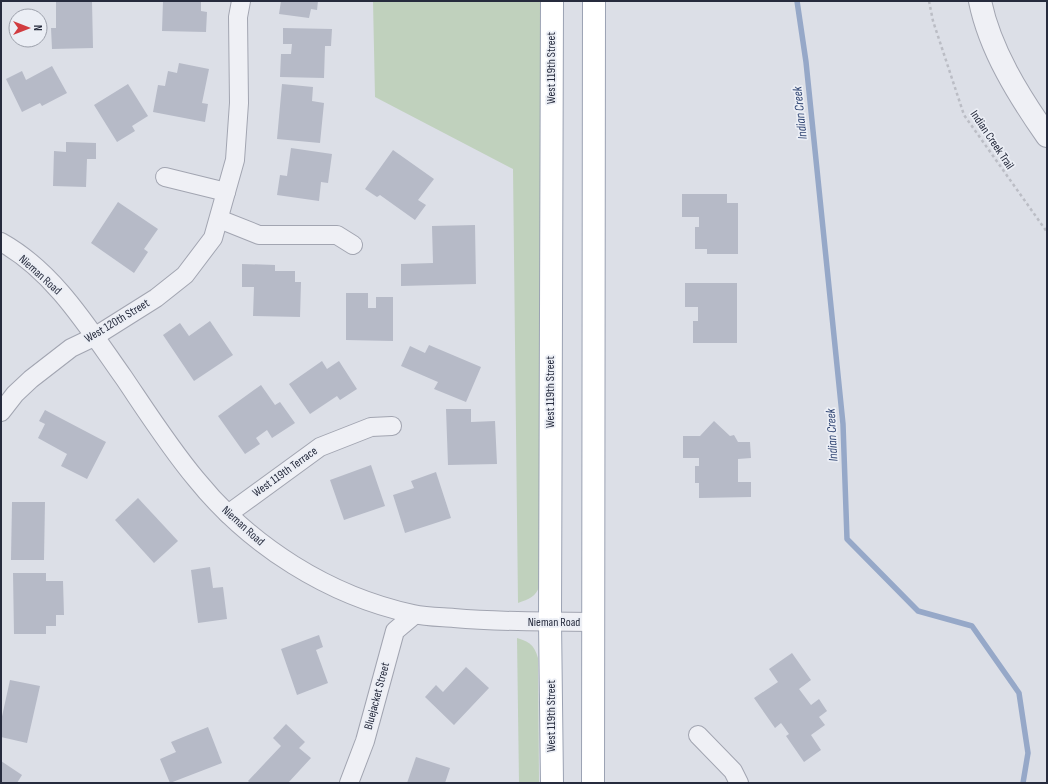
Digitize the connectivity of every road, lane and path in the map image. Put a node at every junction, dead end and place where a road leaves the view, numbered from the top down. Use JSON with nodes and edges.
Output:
{"nodes":[{"id":1,"x":241,"y":1,"type":"edge"},
{"id":2,"x":552,"y":1,"type":"edge"},
{"id":3,"x":594,"y":1,"type":"edge"},
{"id":4,"x":929,"y":1,"type":"edge"},
{"id":5,"x":980,"y":1,"type":"edge"},
{"id":6,"x":1047,"y":136,"type":"edge"},
{"id":7,"x":165,"y":176,"type":"dead end"},
{"id":8,"x":226,"y":192,"type":"junction"},
{"id":9,"x":219,"y":219,"type":"junction"},
{"id":10,"x":1047,"y":232,"type":"edge"},
{"id":11,"x":1,"y":242,"type":"edge"},
{"id":12,"x":353,"y":245,"type":"dead end"},
{"id":13,"x":94,"y":337,"type":"junction"},
{"id":14,"x":1,"y":412,"type":"edge"},
{"id":15,"x":392,"y":426,"type":"dead end"},
{"id":16,"x":228,"y":514,"type":"junction"},
{"id":17,"x":414,"y":615,"type":"junction"},
{"id":18,"x":550,"y":622,"type":"junction"},
{"id":19,"x":594,"y":622,"type":"junction"},
{"id":20,"x":698,"y":735,"type":"dead end"},
{"id":21,"x":349,"y":783,"type":"edge"},
{"id":22,"x":552,"y":783,"type":"edge"},
{"id":23,"x":593,"y":783,"type":"edge"},
{"id":24,"x":739,"y":783,"type":"edge"}],
"edges":[{"from":1,"to":8,"type":"street","name":"West 120th Street"},
{"from":2,"to":18,"type":"main road","name":"West 119th Street"},
{"from":3,"to":19,"type":"main road"},
{"from":4,"to":10,"type":"path","name":"Indian Creek Trail"},
{"from":5,"to":6,"type":"street"},
{"from":7,"to":8,"type":"street"},
{"from":8,"to":9,"type":"street","name":"West 120th Street"},
{"from":9,"to":12,"type":"street"},
{"from":9,"to":13,"type":"street","name":"West 120th Street"},
{"from":11,"to":13,"type":"street","name":"Nieman Road"},
{"from":13,"to":14,"type":"street","name":"West 120th Street"},
{"from":13,"to":16,"type":"street","name":"Nieman Road"},
{"from":15,"to":16,"type":"street","name":"West 119th Terrace"},
{"from":16,"to":17,"type":"street","name":"Nieman Road"},
{"from":17,"to":18,"type":"street","name":"Nieman Road"},
{"from":17,"to":21,"type":"street","name":"Bluejacket Street"},
{"from":18,"to":19,"type":"street","name":"Nieman Road"},
{"from":18,"to":22,"type":"main road","name":"West 119th Street"},
{"from":19,"to":23,"type":"main road"},
{"from":20,"to":24,"type":"street"}]}
